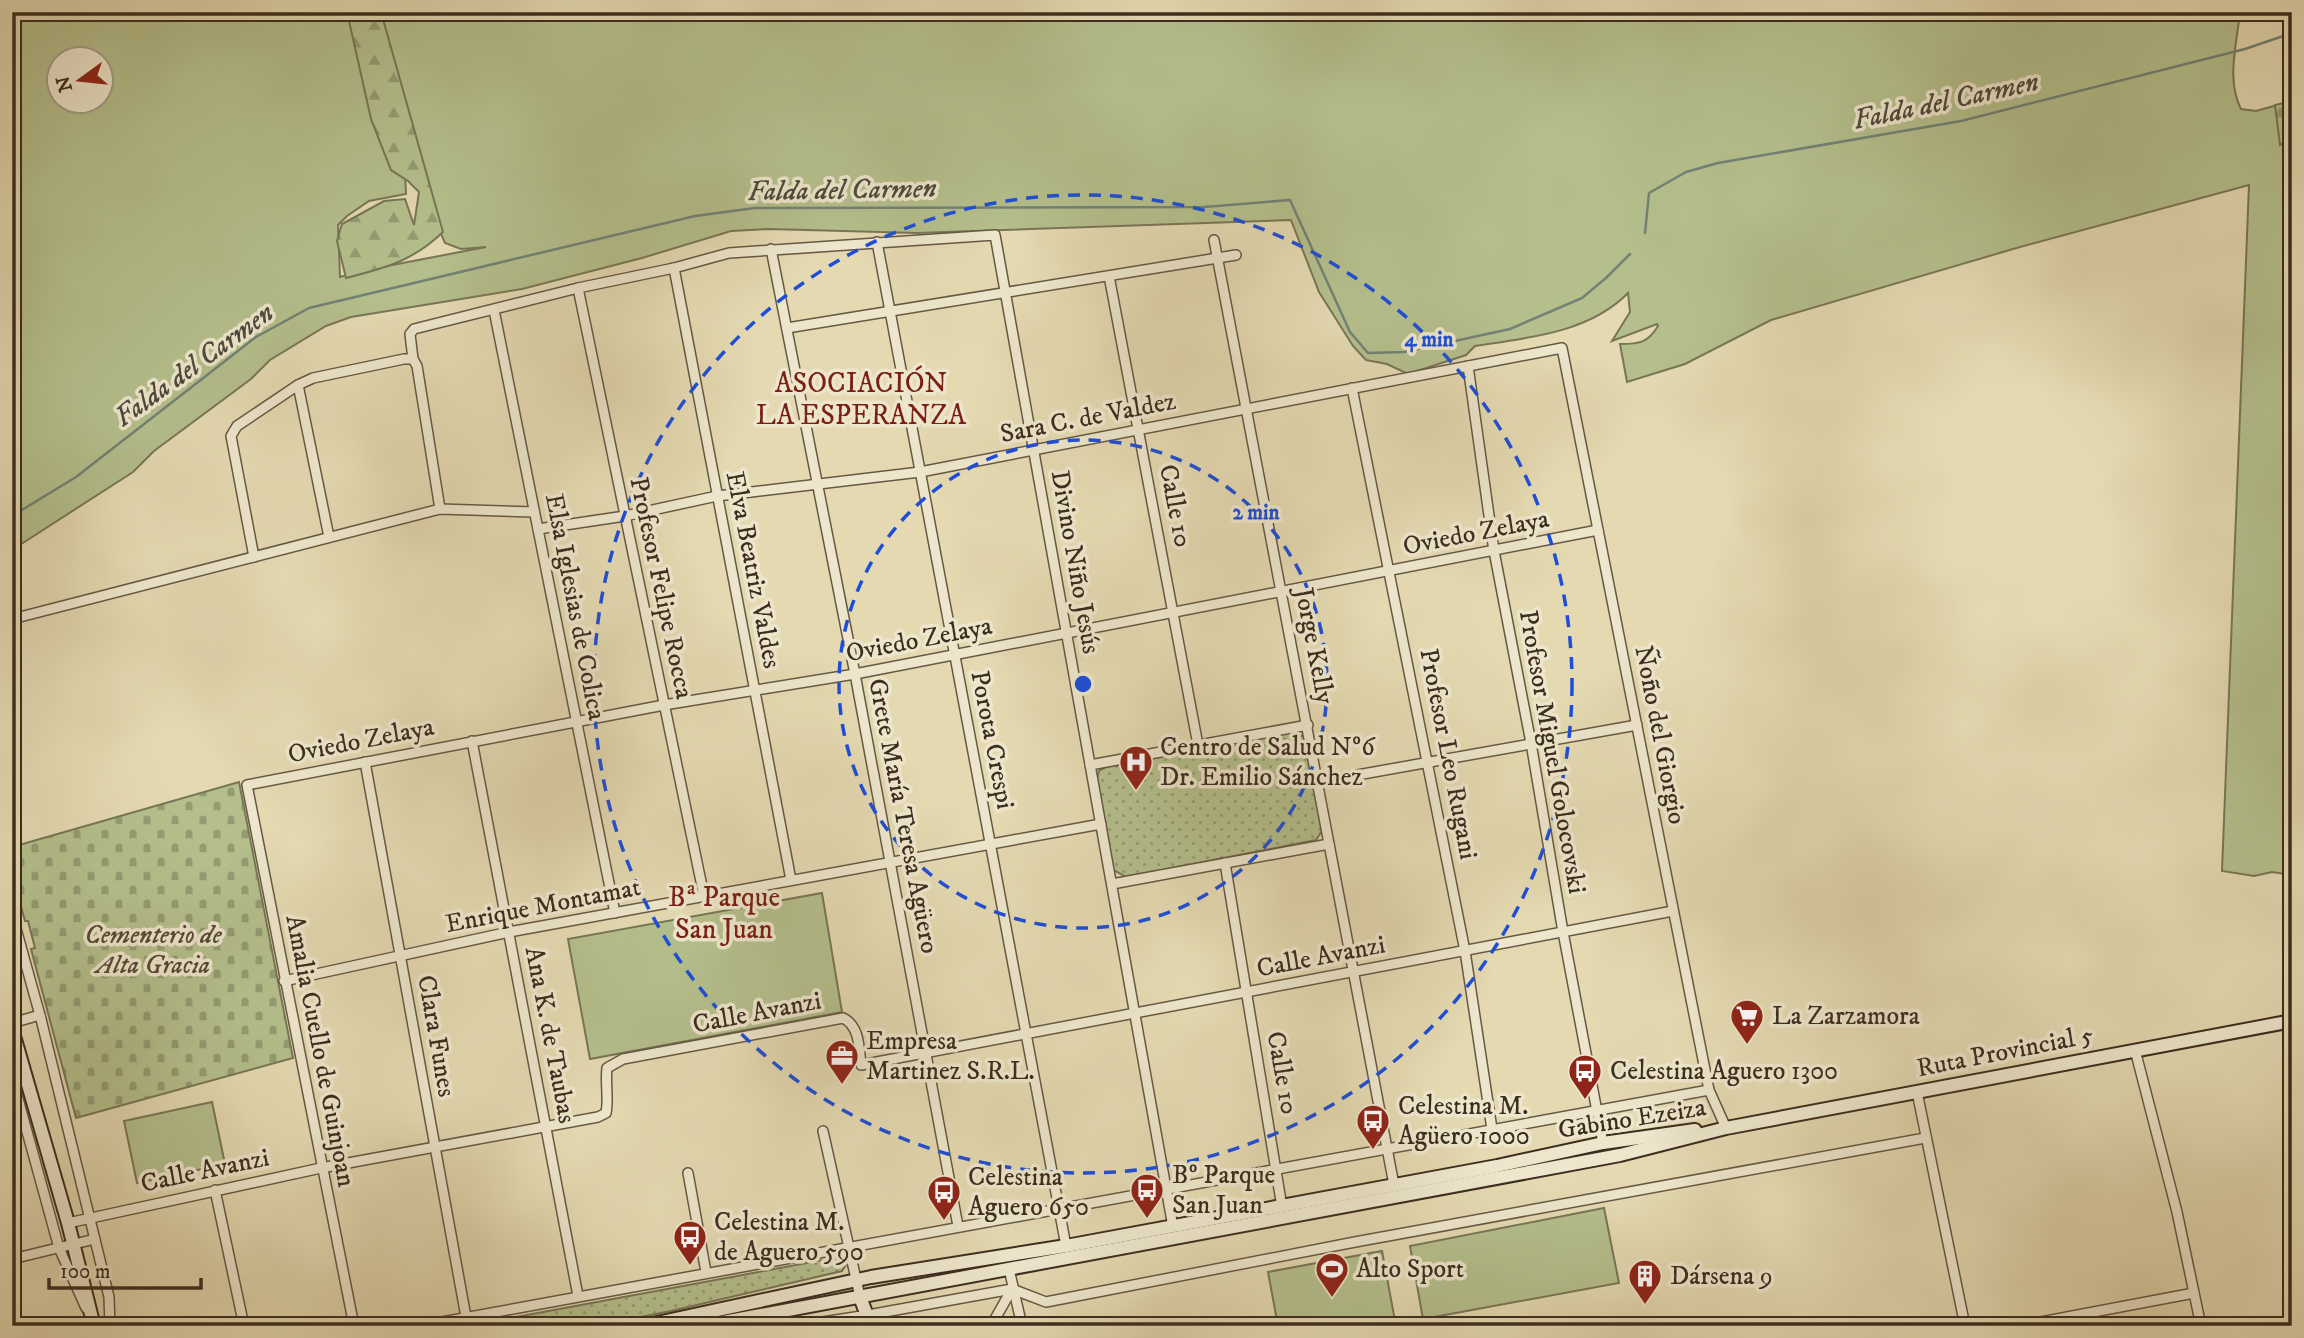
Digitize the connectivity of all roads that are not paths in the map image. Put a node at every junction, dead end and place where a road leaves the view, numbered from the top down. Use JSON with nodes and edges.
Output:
{"nodes":[{"id":1,"x":1214,"y":240,"type":"dead end"},
{"id":2,"x":877,"y":242,"type":"junction"},
{"id":3,"x":771,"y":249,"type":"junction"},
{"id":4,"x":1236,"y":256,"type":"dead end"},
{"id":5,"x":1218,"y":258,"type":"junction"},
{"id":6,"x":674,"y":268,"type":"junction"},
{"id":7,"x":1109,"y":276,"type":"junction"},
{"id":8,"x":578,"y":288,"type":"junction"},
{"id":9,"x":1004,"y":292,"type":"junction"},
{"id":10,"x":494,"y":310,"type":"junction"},
{"id":11,"x":890,"y":312,"type":"junction"},
{"id":12,"x":787,"y":328,"type":"junction"},
{"id":13,"x":1562,"y":348,"type":"joint"},
{"id":14,"x":413,"y":359,"type":"junction"},
{"id":15,"x":1468,"y":366,"type":"junction"},
{"id":16,"x":298,"y":385,"type":"junction"},
{"id":17,"x":1352,"y":388,"type":"junction"},
{"id":18,"x":1247,"y":408,"type":"junction"},
{"id":19,"x":1139,"y":429,"type":"junction"},
{"id":20,"x":1033,"y":450,"type":"junction"},
{"id":21,"x":920,"y":472,"type":"junction"},
{"id":22,"x":818,"y":486,"type":"junction"},
{"id":23,"x":718,"y":496,"type":"junction"},
{"id":24,"x":440,"y":509,"type":"junction"},
{"id":25,"x":534,"y":512,"type":"junction"},
{"id":26,"x":625,"y":516,"type":"junction"},
{"id":27,"x":538,"y":529,"type":"junction"},
{"id":28,"x":1598,"y":530,"type":"junction"},
{"id":29,"x":329,"y":537,"type":"junction"},
{"id":30,"x":1494,"y":551,"type":"junction"},
{"id":31,"x":254,"y":557,"type":"junction"},
{"id":32,"x":1391,"y":570,"type":"junction"},
{"id":33,"x":1282,"y":592,"type":"junction"},
{"id":34,"x":1174,"y":612,"type":"junction"},
{"id":35,"x":12,"y":619,"type":"edge"},
{"id":36,"x":1066,"y":633,"type":"junction"},
{"id":37,"x":955,"y":655,"type":"junction"},
{"id":38,"x":855,"y":674,"type":"junction"},
{"id":39,"x":754,"y":690,"type":"junction"},
{"id":40,"x":664,"y":705,"type":"junction"},
{"id":41,"x":576,"y":722,"type":"junction"},
{"id":42,"x":1637,"y":724,"type":"junction"},
{"id":43,"x":1308,"y":726,"type":"junction"},
{"id":44,"x":472,"y":741,"type":"junction"},
{"id":45,"x":1531,"y":743,"type":"junction"},
{"id":46,"x":1198,"y":745,"type":"junction"},
{"id":47,"x":365,"y":762,"type":"junction"},
{"id":48,"x":1428,"y":762,"type":"junction"},
{"id":49,"x":1090,"y":765,"type":"junction"},
{"id":50,"x":1318,"y":782,"type":"junction"},
{"id":51,"x":247,"y":785,"type":"joint"},
{"id":52,"x":1101,"y":824,"type":"junction"},
{"id":53,"x":990,"y":843,"type":"junction"},
{"id":54,"x":1329,"y":845,"type":"junction"},
{"id":55,"x":890,"y":862,"type":"junction"},
{"id":56,"x":1225,"y":863,"type":"junction"},
{"id":57,"x":791,"y":880,"type":"junction"},
{"id":58,"x":1112,"y":884,"type":"junction"},
{"id":59,"x":704,"y":896,"type":"junction"},
{"id":60,"x":1673,"y":911,"type":"junction"},
{"id":61,"x":615,"y":913,"type":"junction"},
{"id":62,"x":12,"y":914,"type":"edge"},
{"id":63,"x":509,"y":932,"type":"junction"},
{"id":64,"x":1563,"y":932,"type":"junction"},
{"id":65,"x":1465,"y":951,"type":"junction"},
{"id":66,"x":400,"y":956,"type":"junction"},
{"id":67,"x":1354,"y":972,"type":"junction"},
{"id":68,"x":284,"y":981,"type":"junction"},
{"id":69,"x":1247,"y":992,"type":"junction"},
{"id":70,"x":1135,"y":1013,"type":"junction"},
{"id":71,"x":40,"y":1015,"type":"junction"},
{"id":72,"x":2292,"y":1021,"type":"edge"},
{"id":73,"x":12,"y":1023,"type":"edge"},
{"id":74,"x":12,"y":1029,"type":"edge"},
{"id":75,"x":1026,"y":1034,"type":"junction"},
{"id":76,"x":2138,"y":1049,"type":"junction"},
{"id":77,"x":926,"y":1053,"type":"junction"},
{"id":78,"x":12,"y":1077,"type":"edge"},
{"id":79,"x":1709,"y":1090,"type":"junction"},
{"id":80,"x":1917,"y":1092,"type":"junction"},
{"id":81,"x":1597,"y":1110,"type":"junction"},
{"id":82,"x":546,"y":1127,"type":"junction"},
{"id":83,"x":1726,"y":1128,"type":"junction"},
{"id":84,"x":1492,"y":1129,"type":"junction"},
{"id":85,"x":822,"y":1131,"type":"dead end"},
{"id":86,"x":1925,"y":1138,"type":"junction"},
{"id":87,"x":1603,"y":1143,"type":"junction"},
{"id":88,"x":435,"y":1147,"type":"junction"},
{"id":89,"x":1387,"y":1149,"type":"junction"},
{"id":90,"x":321,"y":1168,"type":"junction"},
{"id":91,"x":1277,"y":1168,"type":"junction"},
{"id":92,"x":688,"y":1173,"type":"dead end"},
{"id":93,"x":1394,"y":1185,"type":"junction"},
{"id":94,"x":1166,"y":1189,"type":"junction"},
{"id":95,"x":215,"y":1190,"type":"junction"},
{"id":96,"x":1282,"y":1207,"type":"junction"},
{"id":97,"x":1059,"y":1208,"type":"junction"},
{"id":98,"x":90,"y":1217,"type":"junction"},
{"id":99,"x":68,"y":1223,"type":"junction"},
{"id":100,"x":958,"y":1226,"type":"junction"},
{"id":101,"x":1173,"y":1227,"type":"junction"},
{"id":102,"x":95,"y":1238,"type":"junction"},
{"id":103,"x":73,"y":1244,"type":"junction"},
{"id":104,"x":848,"y":1246,"type":"junction"},
{"id":105,"x":1066,"y":1246,"type":"junction"},
{"id":106,"x":59,"y":1248,"type":"junction"},
{"id":107,"x":12,"y":1259,"type":"edge"},
{"id":108,"x":1009,"y":1269,"type":"junction"},
{"id":109,"x":706,"y":1272,"type":"junction"},
{"id":110,"x":857,"y":1280,"type":"junction"},
{"id":111,"x":1012,"y":1289,"type":"junction"},
{"id":112,"x":2194,"y":1293,"type":"junction"},
{"id":113,"x":87,"y":1295,"type":"junction"},
{"id":114,"x":578,"y":1296,"type":"junction"},
{"id":115,"x":860,"y":1297,"type":"junction"},
{"id":116,"x":466,"y":1317,"type":"junction"},
{"id":117,"x":869,"y":1321,"type":"edge"},
{"id":118,"x":733,"y":1323,"type":"edge"},
{"id":119,"x":2053,"y":1323,"type":"edge"},
{"id":120,"x":94,"y":1326,"type":"edge"},
{"id":121,"x":102,"y":1326,"type":"edge"},
{"id":122,"x":110,"y":1326,"type":"edge"},
{"id":123,"x":244,"y":1326,"type":"edge"},
{"id":124,"x":354,"y":1326,"type":"edge"},
{"id":125,"x":420,"y":1326,"type":"edge"},
{"id":126,"x":643,"y":1326,"type":"edge"},
{"id":127,"x":702,"y":1326,"type":"edge"},
{"id":128,"x":797,"y":1326,"type":"edge"},
{"id":129,"x":991,"y":1326,"type":"edge"},
{"id":130,"x":1022,"y":1326,"type":"edge"},
{"id":131,"x":1965,"y":1326,"type":"edge"},
{"id":132,"x":2020,"y":1326,"type":"edge"},
{"id":133,"x":2201,"y":1326,"type":"edge"}],
"edges":[{"from":1,"to":5,"type":"street","name":"Jorge Kelly"},
{"from":2,"to":3,"type":"street"},
{"from":2,"to":9,"type":"street","name":"Divino Niño Jesús"},
{"from":2,"to":11,"type":"street","name":"Porota Crespi"},
{"from":3,"to":6,"type":"street"},
{"from":3,"to":12,"type":"street","name":"Grete María Teresa Agüero"},
{"from":4,"to":5,"type":"street"},
{"from":5,"to":7,"type":"street"},
{"from":5,"to":18,"type":"street","name":"Jorge Kelly"},
{"from":6,"to":8,"type":"street"},
{"from":6,"to":23,"type":"street","name":"Elva Beatriz Valdes"},
{"from":7,"to":9,"type":"street"},
{"from":7,"to":19,"type":"street","name":"Calle 10"},
{"from":8,"to":10,"type":"street"},
{"from":8,"to":26,"type":"street","name":"Profesor Felipe Rocca"},
{"from":9,"to":11,"type":"street"},
{"from":9,"to":20,"type":"street","name":"Divino Niño Jesús"},
{"from":10,"to":14,"type":"street"},
{"from":10,"to":25,"type":"street","name":"Elsa Iglesias de Colica"},
{"from":11,"to":12,"type":"street"},
{"from":11,"to":21,"type":"street","name":"Porota Crespi"},
{"from":12,"to":22,"type":"street","name":"Grete María Teresa Agüero"},
{"from":13,"to":15,"type":"street","name":"Sara C. de Valdez"},
{"from":13,"to":28,"type":"street","name":"Ñoño del Giorgio"},
{"from":14,"to":16,"type":"street"},
{"from":14,"to":24,"type":"street"},
{"from":15,"to":17,"type":"street","name":"Sara C. de Valdez"},
{"from":15,"to":30,"type":"street","name":"Profesor Miguel Golocovski"},
{"from":16,"to":29,"type":"street"},
{"from":16,"to":31,"type":"street"},
{"from":17,"to":18,"type":"street","name":"Sara C. de Valdez"},
{"from":17,"to":32,"type":"street","name":"Profesor Leo Rugani"},
{"from":18,"to":19,"type":"street","name":"Sara C. de Valdez"},
{"from":18,"to":33,"type":"street","name":"Jorge Kelly"},
{"from":19,"to":20,"type":"street","name":"Sara C. de Valdez"},
{"from":19,"to":34,"type":"street","name":"Calle 10"},
{"from":20,"to":21,"type":"street","name":"Sara C. de Valdez"},
{"from":20,"to":36,"type":"street","name":"Divino Niño Jesús"},
{"from":21,"to":22,"type":"street","name":"Sara C. de Valdez"},
{"from":21,"to":37,"type":"street","name":"Porota Crespi"},
{"from":22,"to":23,"type":"street","name":"Sara C. de Valdez"},
{"from":22,"to":38,"type":"street","name":"Grete María Teresa Agüero"},
{"from":23,"to":26,"type":"street","name":"Sara C. de Valdez"},
{"from":23,"to":39,"type":"street","name":"Elva Beatriz Valdes"},
{"from":24,"to":25,"type":"street"},
{"from":24,"to":29,"type":"street"},
{"from":25,"to":27,"type":"street","name":"Elsa Iglesias de Colica"},
{"from":26,"to":27,"type":"street","name":"Sara C. de Valdez"},
{"from":26,"to":40,"type":"street","name":"Profesor Felipe Rocca"},
{"from":27,"to":41,"type":"street","name":"Elsa Iglesias de Colica"},
{"from":28,"to":30,"type":"street","name":"Oviedo Zelaya"},
{"from":28,"to":42,"type":"street","name":"Ñoño del Giorgio"},
{"from":29,"to":31,"type":"street"},
{"from":30,"to":32,"type":"street","name":"Oviedo Zelaya"},
{"from":30,"to":45,"type":"street","name":"Profesor Miguel Golocovski"},
{"from":31,"to":35,"type":"street"},
{"from":32,"to":33,"type":"street","name":"Oviedo Zelaya"},
{"from":32,"to":48,"type":"street","name":"Profesor Leo Rugani"},
{"from":33,"to":34,"type":"street","name":"Oviedo Zelaya"},
{"from":33,"to":43,"type":"street","name":"Jorge Kelly"},
{"from":34,"to":36,"type":"street","name":"Oviedo Zelaya"},
{"from":34,"to":46,"type":"street","name":"Calle 10"},
{"from":36,"to":37,"type":"street","name":"Oviedo Zelaya"},
{"from":36,"to":49,"type":"street","name":"Divino Niño Jesús"},
{"from":37,"to":38,"type":"street","name":"Oviedo Zelaya"},
{"from":37,"to":53,"type":"street","name":"Porota Crespi"},
{"from":38,"to":39,"type":"street","name":"Oviedo Zelaya"},
{"from":38,"to":55,"type":"street","name":"Grete María Teresa Agüero"},
{"from":39,"to":40,"type":"street","name":"Oviedo Zelaya"},
{"from":39,"to":57,"type":"street","name":"Elva Beatriz Valdes"},
{"from":40,"to":41,"type":"street","name":"Oviedo Zelaya"},
{"from":40,"to":59,"type":"street","name":"Profesor Felipe Rocca"},
{"from":41,"to":44,"type":"street","name":"Oviedo Zelaya"},
{"from":41,"to":61,"type":"street","name":"Elsa Iglesias de Colica"},
{"from":42,"to":45,"type":"street"},
{"from":42,"to":60,"type":"street","name":"Ñoño del Giorgio"},
{"from":43,"to":46,"type":"street"},
{"from":43,"to":50,"type":"street","name":"Jorge Kelly"},
{"from":44,"to":47,"type":"street","name":"Oviedo Zelaya"},
{"from":44,"to":63,"type":"street","name":"Ana K. de Taubas"},
{"from":45,"to":48,"type":"street"},
{"from":45,"to":64,"type":"street","name":"Profesor Miguel Golocovski"},
{"from":46,"to":49,"type":"street"},
{"from":47,"to":51,"type":"street","name":"Oviedo Zelaya"},
{"from":47,"to":66,"type":"street","name":"Clara Funes"},
{"from":48,"to":50,"type":"street"},
{"from":48,"to":65,"type":"street","name":"Profesor Leo Rugani"},
{"from":49,"to":52,"type":"street","name":"Divino Niño Jesús"},
{"from":50,"to":54,"type":"street","name":"Jorge Kelly"},
{"from":51,"to":68,"type":"street","name":"Amalia Cuello de Guinjoan"},
{"from":52,"to":53,"type":"street","name":"Enrique Montamat"},
{"from":52,"to":58,"type":"street","name":"Divino Niño Jesús"},
{"from":53,"to":55,"type":"street","name":"Enrique Montamat"},
{"from":53,"to":75,"type":"street","name":"Porota Crespi"},
{"from":54,"to":56,"type":"street"},
{"from":54,"to":67,"type":"street","name":"Jorge Kelly"},
{"from":55,"to":57,"type":"street","name":"Enrique Montamat"},
{"from":55,"to":77,"type":"street","name":"Grete María Teresa Agüero"},
{"from":56,"to":58,"type":"street"},
{"from":56,"to":69,"type":"street","name":"Calle 10"},
{"from":57,"to":59,"type":"street","name":"Enrique Montamat"},
{"from":58,"to":70,"type":"street","name":"Divino Niño Jesús"},
{"from":59,"to":61,"type":"street","name":"Enrique Montamat"},
{"from":60,"to":64,"type":"street","name":"Calle Avanzi"},
{"from":60,"to":79,"type":"street","name":"Ñoño del Giorgio"},
{"from":61,"to":63,"type":"street","name":"Enrique Montamat"},
{"from":62,"to":71,"type":"street"},
{"from":63,"to":66,"type":"street","name":"Enrique Montamat"},
{"from":63,"to":82,"type":"street","name":"Ana K. de Taubas"},
{"from":64,"to":65,"type":"street","name":"Calle Avanzi"},
{"from":64,"to":81,"type":"street","name":"Profesor Miguel Golocovski"},
{"from":65,"to":67,"type":"street","name":"Calle Avanzi"},
{"from":65,"to":84,"type":"street","name":"Profesor Leo Rugani"},
{"from":66,"to":68,"type":"street","name":"Enrique Montamat"},
{"from":66,"to":88,"type":"street","name":"Clara Funes"},
{"from":67,"to":69,"type":"street","name":"Calle Avanzi"},
{"from":67,"to":89,"type":"street","name":"Jorge Kelly"},
{"from":68,"to":90,"type":"street","name":"Amalia Cuello de Guinjoan"},
{"from":69,"to":70,"type":"street","name":"Calle Avanzi"},
{"from":69,"to":91,"type":"street","name":"Calle 10"},
{"from":70,"to":75,"type":"street","name":"Calle Avanzi"},
{"from":70,"to":94,"type":"street","name":"Divino Niño Jesús"},
{"from":71,"to":73,"type":"street"},
{"from":71,"to":98,"type":"street"},
{"from":72,"to":76,"type":"main road","name":"Ruta Provincial 5"},
{"from":74,"to":99,"type":"main road"},
{"from":75,"to":77,"type":"street","name":"Calle Avanzi"},
{"from":75,"to":97,"type":"street","name":"Porota Crespi"},
{"from":76,"to":80,"type":"main road","name":"Ruta Provincial 5"},
{"from":76,"to":112,"type":"street"},
{"from":77,"to":82,"type":"street","name":"Calle Avanzi"},
{"from":77,"to":100,"type":"street","name":"Grete María Teresa Agüero"},
{"from":78,"to":106,"type":"street"},
{"from":79,"to":81,"type":"street"},
{"from":79,"to":83,"type":"street","name":"Ñoño del Giorgio"},
{"from":80,"to":83,"type":"main road","name":"Ruta Provincial 5"},
{"from":80,"to":86,"type":"street"},
{"from":81,"to":84,"type":"street"},
{"from":81,"to":87,"type":"street","name":"Profesor Miguel Golocovski"},
{"from":82,"to":88,"type":"street","name":"Calle Avanzi"},
{"from":82,"to":114,"type":"street","name":"Ana K. de Taubas"},
{"from":83,"to":87,"type":"main road","name":"Gabino Ezeiza"},
{"from":83,"to":108,"type":"main road","name":"Gabino Ezeiza"},
{"from":84,"to":89,"type":"street"},
{"from":85,"to":104,"type":"street"},
{"from":86,"to":111,"type":"street"},
{"from":86,"to":131,"type":"street"},
{"from":87,"to":93,"type":"main road","name":"Gabino Ezeiza"},
{"from":88,"to":90,"type":"street","name":"Calle Avanzi"},
{"from":88,"to":116,"type":"street","name":"Clara Funes"},
{"from":89,"to":91,"type":"street"},
{"from":89,"to":93,"type":"street","name":"Jorge Kelly"},
{"from":90,"to":95,"type":"street","name":"Calle Avanzi"},
{"from":90,"to":124,"type":"street","name":"Amalia Cuello de Guinjoan"},
{"from":91,"to":94,"type":"street"},
{"from":91,"to":96,"type":"street","name":"Calle 10"},
{"from":92,"to":109,"type":"street"},
{"from":93,"to":96,"type":"main road","name":"Gabino Ezeiza"},
{"from":94,"to":97,"type":"street"},
{"from":94,"to":101,"type":"street","name":"Divino Niño Jesús"},
{"from":95,"to":98,"type":"street","name":"Calle Avanzi"},
{"from":95,"to":123,"type":"street"},
{"from":96,"to":101,"type":"main road","name":"Gabino Ezeiza"},
{"from":97,"to":100,"type":"street"},
{"from":97,"to":105,"type":"street","name":"Porota Crespi"},
{"from":98,"to":99,"type":"street","name":"Calle Avanzi"},
{"from":98,"to":102,"type":"street"},
{"from":99,"to":103,"type":"main road"},
{"from":100,"to":104,"type":"street"},
{"from":101,"to":105,"type":"main road","name":"Gabino Ezeiza"},
{"from":102,"to":103,"type":"street"},
{"from":102,"to":122,"type":"street"},
{"from":103,"to":106,"type":"street"},
{"from":103,"to":113,"type":"main road"},
{"from":104,"to":109,"type":"street"},
{"from":104,"to":110,"type":"street"},
{"from":105,"to":110,"type":"main road","name":"Gabino Ezeiza"},
{"from":106,"to":107,"type":"street"},
{"from":106,"to":120,"type":"street"},
{"from":108,"to":111,"type":"street"},
{"from":108,"to":115,"type":"main road","name":"Gabino Ezeiza"},
{"from":109,"to":114,"type":"street"},
{"from":110,"to":115,"type":"street"},
{"from":110,"to":126,"type":"main road","name":"Gabino Ezeiza"},
{"from":111,"to":117,"type":"street"},
{"from":111,"to":129,"type":"street"},
{"from":111,"to":130,"type":"street"},
{"from":112,"to":119,"type":"street"},
{"from":112,"to":133,"type":"street"},
{"from":113,"to":120,"type":"main road"},
{"from":113,"to":121,"type":"main road"},
{"from":114,"to":116,"type":"street"},
{"from":115,"to":117,"type":"main road"},
{"from":115,"to":118,"type":"main road","name":"Gabino Ezeiza"},
{"from":116,"to":125,"type":"street"},
{"from":117,"to":128,"type":"street"},
{"from":118,"to":127,"type":"main road","name":"Gabino Ezeiza"},
{"from":119,"to":132,"type":"street"}]}
